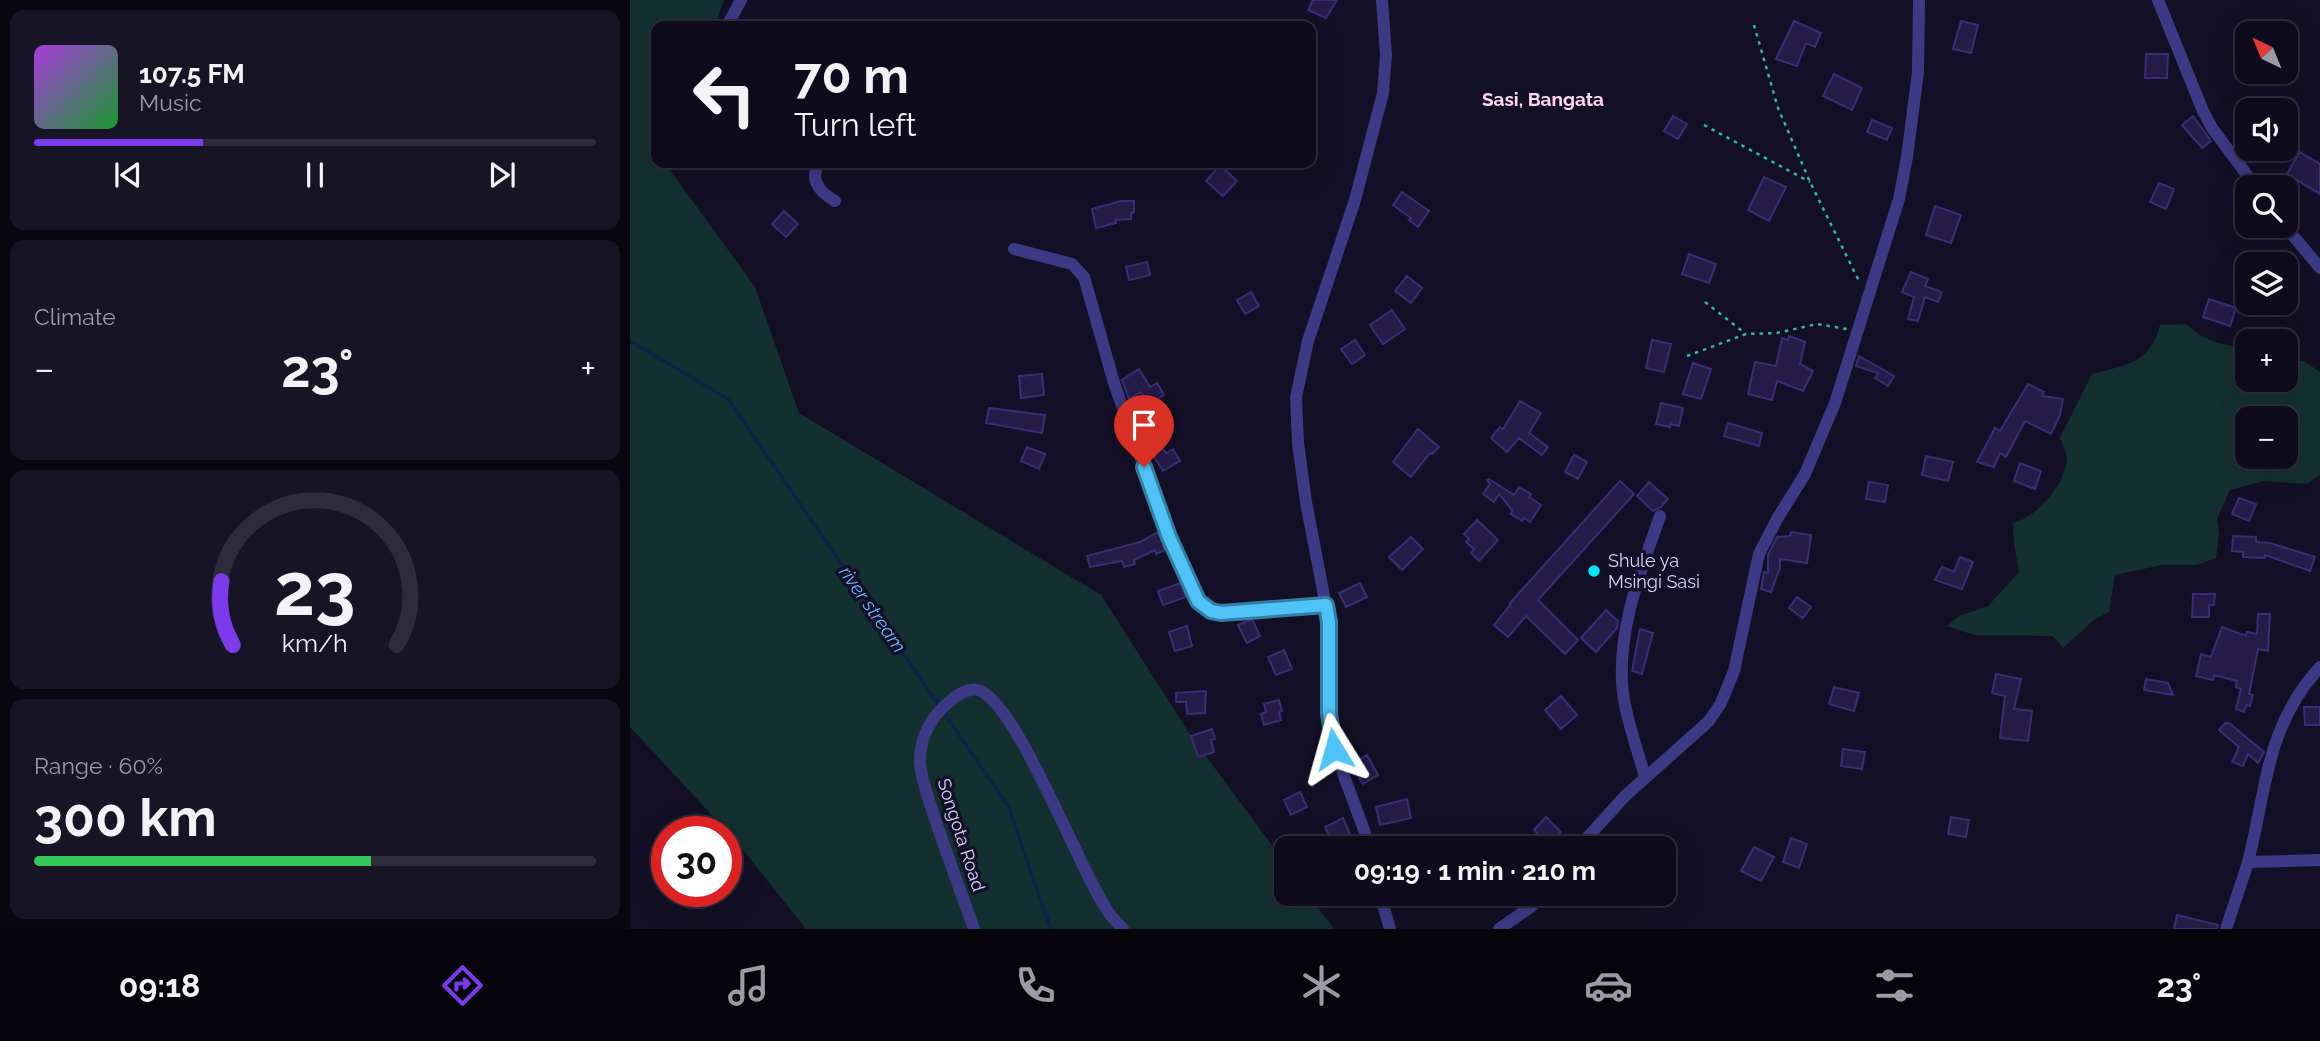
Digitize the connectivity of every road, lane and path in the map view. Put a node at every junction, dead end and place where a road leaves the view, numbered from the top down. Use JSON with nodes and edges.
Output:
{"nodes":[{"id":1,"x":741,"y":0,"type":"edge"},
{"id":2,"x":1382,"y":0,"type":"edge"},
{"id":3,"x":1919,"y":0,"type":"edge"},
{"id":4,"x":2158,"y":0,"type":"edge"},
{"id":5,"x":730,"y":21,"type":"edge"},
{"id":6,"x":1755,"y":25,"type":"dead end"},
{"id":7,"x":1704,"y":125,"type":"dead end"},
{"id":8,"x":817,"y":168,"type":"edge"},
{"id":9,"x":2248,"y":175,"type":"edge"},
{"id":10,"x":1810,"y":182,"type":"junction"},
{"id":11,"x":835,"y":201,"type":"dead end"},
{"id":12,"x":2295,"y":238,"type":"edge"},
{"id":13,"x":1014,"y":249,"type":"dead end"},
{"id":14,"x":2320,"y":268,"type":"edge"},
{"id":15,"x":1867,"y":301,"type":"junction"},
{"id":16,"x":1705,"y":302,"type":"dead end"},
{"id":17,"x":1857,"y":331,"type":"junction"},
{"id":18,"x":1746,"y":334,"type":"junction"},
{"id":19,"x":1687,"y":355,"type":"dead end"},
{"id":20,"x":1660,"y":516,"type":"dead end"},
{"id":21,"x":1326,"y":605,"type":"junction"},
{"id":22,"x":2320,"y":667,"type":"edge"},
{"id":23,"x":1645,"y":777,"type":"junction"},
{"id":24,"x":1364,"y":836,"type":"edge"},
{"id":25,"x":1589,"y":836,"type":"edge"},
{"id":26,"x":2320,"y":860,"type":"edge"},
{"id":27,"x":2248,"y":862,"type":"junction"},
{"id":28,"x":1383,"y":906,"type":"edge"},
{"id":29,"x":1532,"y":906,"type":"edge"},
{"id":30,"x":974,"y":929,"type":"edge"},
{"id":31,"x":1123,"y":929,"type":"edge"},
{"id":32,"x":1390,"y":929,"type":"edge"},
{"id":33,"x":1499,"y":929,"type":"edge"},
{"id":34,"x":2226,"y":929,"type":"edge"}],
"edges":[{"from":1,"to":5,"type":"street"},
{"from":2,"to":21,"type":"street"},
{"from":3,"to":15,"type":"street"},
{"from":4,"to":9,"type":"street"},
{"from":6,"to":10,"type":"path"},
{"from":7,"to":10,"type":"path"},
{"from":8,"to":11,"type":"street"},
{"from":10,"to":15,"type":"path"},
{"from":12,"to":14,"type":"street"},
{"from":13,"to":21,"type":"street"},
{"from":15,"to":17,"type":"street"},
{"from":16,"to":18,"type":"path"},
{"from":17,"to":18,"type":"path"},
{"from":17,"to":23,"type":"street"},
{"from":18,"to":19,"type":"path"},
{"from":20,"to":23,"type":"street"},
{"from":21,"to":24,"type":"street"},
{"from":22,"to":27,"type":"street"},
{"from":23,"to":25,"type":"street"},
{"from":26,"to":27,"type":"street"},
{"from":27,"to":34,"type":"street"},
{"from":28,"to":32,"type":"street"},
{"from":29,"to":33,"type":"street"},
{"from":30,"to":31,"type":"street","name":"Songota Road"}]}
